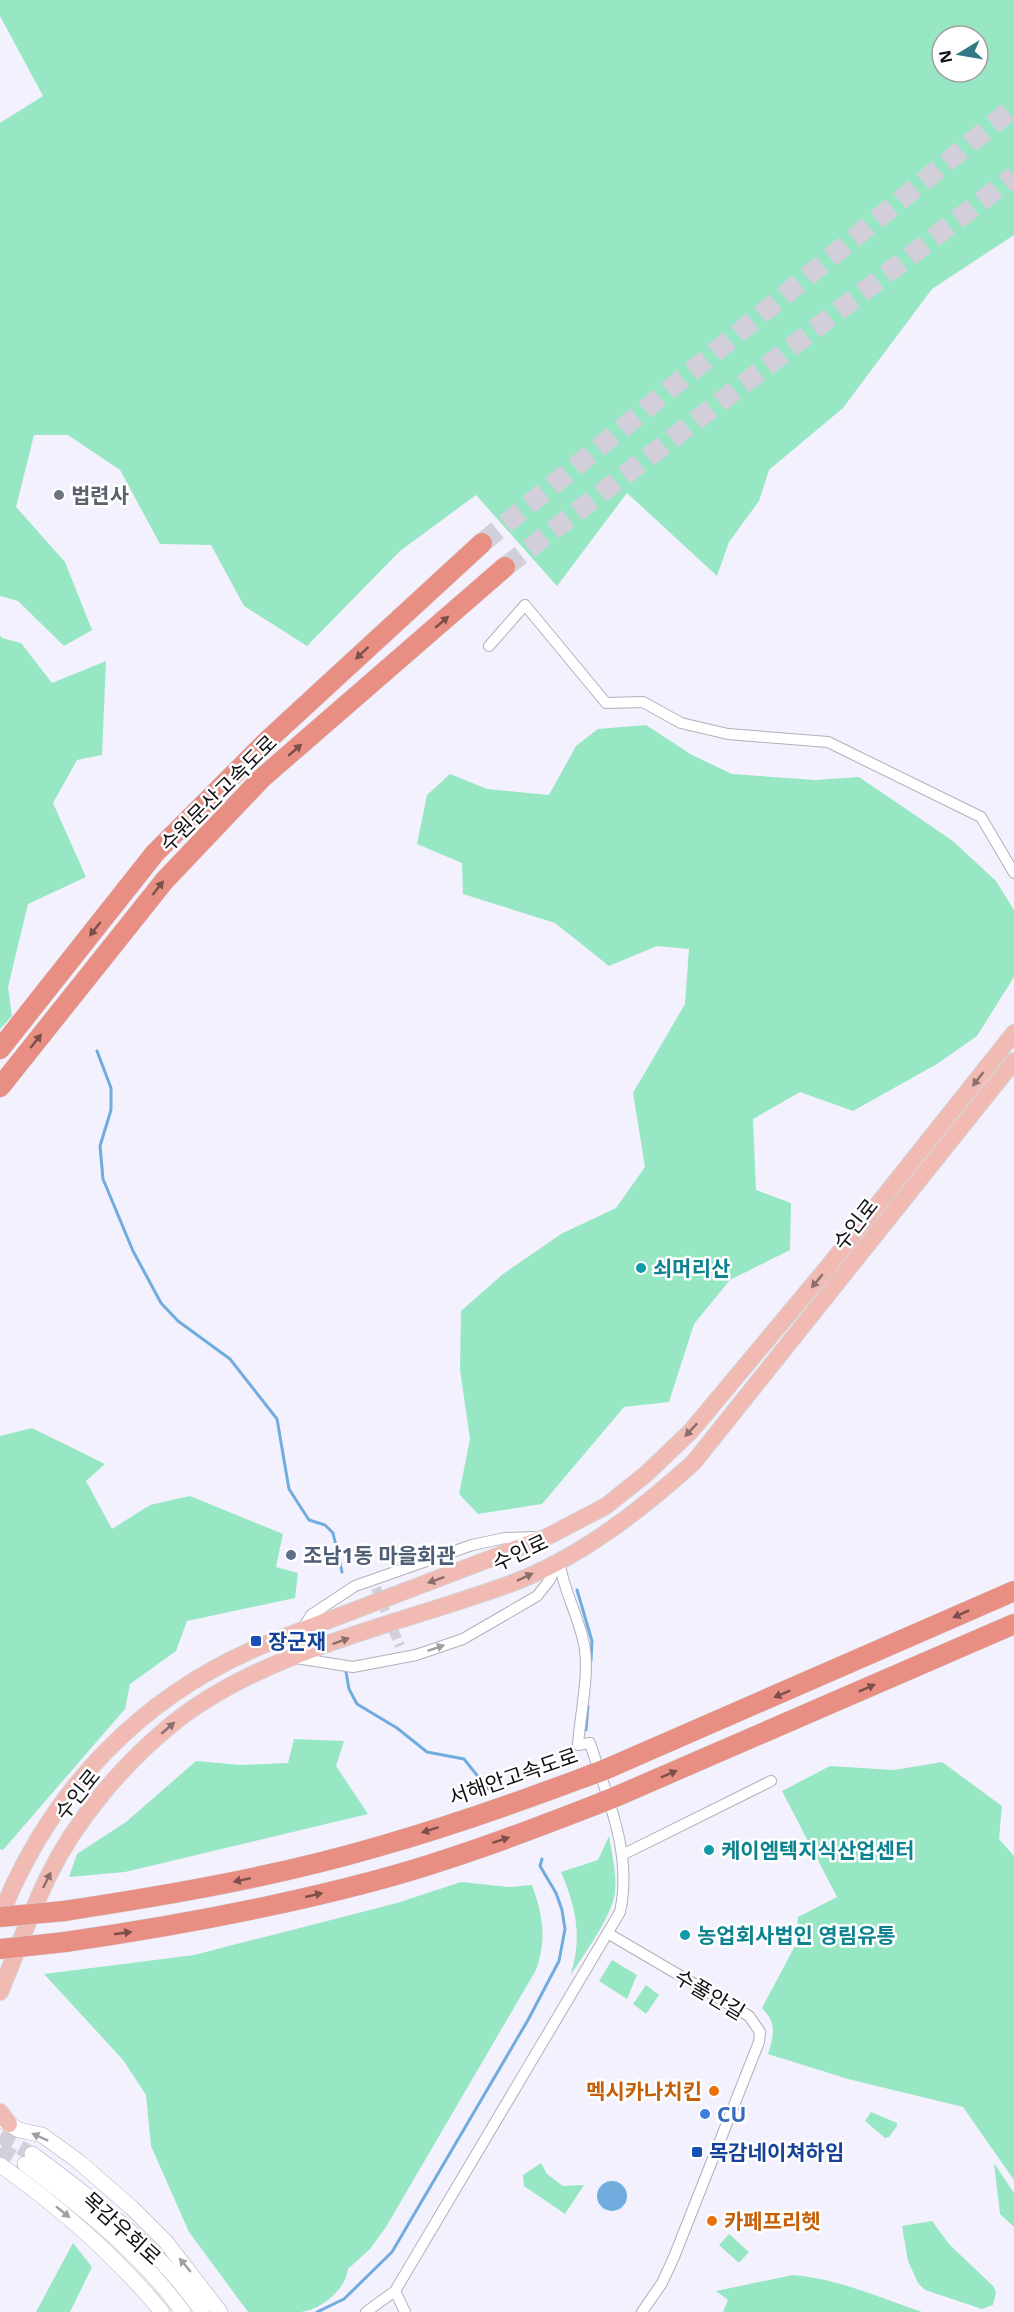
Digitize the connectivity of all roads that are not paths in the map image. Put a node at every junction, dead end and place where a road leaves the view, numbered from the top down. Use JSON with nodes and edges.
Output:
{"nodes":[{"id":1,"x":482,"y":543,"type":"tunnel mouth"},
{"id":2,"x":505,"y":567,"type":"tunnel mouth"},
{"id":3,"x":489,"y":646,"type":"dead end"},
{"id":4,"x":1014,"y":873,"type":"edge"},
{"id":5,"x":1014,"y":1034,"type":"edge"},
{"id":6,"x":0,"y":1048,"type":"edge"},
{"id":7,"x":1014,"y":1061,"type":"edge"},
{"id":8,"x":0,"y":1087,"type":"edge"},
{"id":9,"x":547,"y":1537,"type":"junction"},
{"id":10,"x":560,"y":1560,"type":"junction"},
{"id":11,"x":1014,"y":1591,"type":"edge"},
{"id":12,"x":1014,"y":1624,"type":"edge"},
{"id":13,"x":302,"y":1630,"type":"junction"},
{"id":14,"x":400,"y":1646,"type":"tunnel mouth"},
{"id":15,"x":403,"y":1657,"type":"junction"},
{"id":16,"x":296,"y":1658,"type":"junction"},
{"id":17,"x":771,"y":1781,"type":"dead end"},
{"id":18,"x":622,"y":1855,"type":"junction"},
{"id":19,"x":0,"y":1917,"type":"edge"},
{"id":20,"x":609,"y":1934,"type":"junction"},
{"id":21,"x":0,"y":1949,"type":"edge"},
{"id":22,"x":0,"y":1992,"type":"edge"},
{"id":23,"x":3,"y":2118,"type":"edge"},
{"id":24,"x":0,"y":2164,"type":"edge"},
{"id":25,"x":395,"y":2291,"type":"junction"},
{"id":26,"x":162,"y":2312,"type":"edge"},
{"id":27,"x":183,"y":2312,"type":"edge"},
{"id":28,"x":202,"y":2312,"type":"edge"},
{"id":29,"x":220,"y":2312,"type":"edge"},
{"id":30,"x":366,"y":2312,"type":"edge"},
{"id":31,"x":405,"y":2312,"type":"edge"},
{"id":32,"x":642,"y":2312,"type":"edge"}],
"edges":[{"from":1,"to":6,"type":"highway","name":"수원문산고속도로","one_way":true},
{"from":8,"to":2,"type":"highway","name":"수원문산고속도로","one_way":true},
{"from":3,"to":4,"type":"street"},
{"from":5,"to":9,"type":"main road","name":"수인로","one_way":true},
{"from":7,"to":10,"type":"main road","name":"수인로"},
{"from":9,"to":13,"type":"main road","name":"수인로","one_way":true},
{"from":9,"to":13,"type":"street"},
{"from":15,"to":10,"type":"street","one_way":true},
{"from":16,"to":10,"type":"main road","name":"수인로","one_way":true},
{"from":10,"to":18,"type":"street"},
{"from":11,"to":19,"type":"highway","name":"서해안고속도로","one_way":true,"bridge":true},
{"from":21,"to":12,"type":"highway","one_way":true,"bridge":true},
{"from":13,"to":19,"type":"main road","name":"수인로"},
{"from":14,"to":15,"type":"street"},
{"from":15,"to":16,"type":"street"},
{"from":22,"to":16,"type":"main road","name":"수인로","one_way":true},
{"from":17,"to":18,"type":"street"},
{"from":18,"to":20,"type":"street"},
{"from":20,"to":25,"type":"street"},
{"from":20,"to":32,"type":"street","name":"수풀안길"},
{"from":29,"to":23,"type":"main road","one_way":true},
{"from":24,"to":26,"type":"main road","one_way":true},
{"from":25,"to":30,"type":"street"},
{"from":25,"to":31,"type":"street"},
{"from":27,"to":28,"type":"main road","name":"목감우회로"}]}
